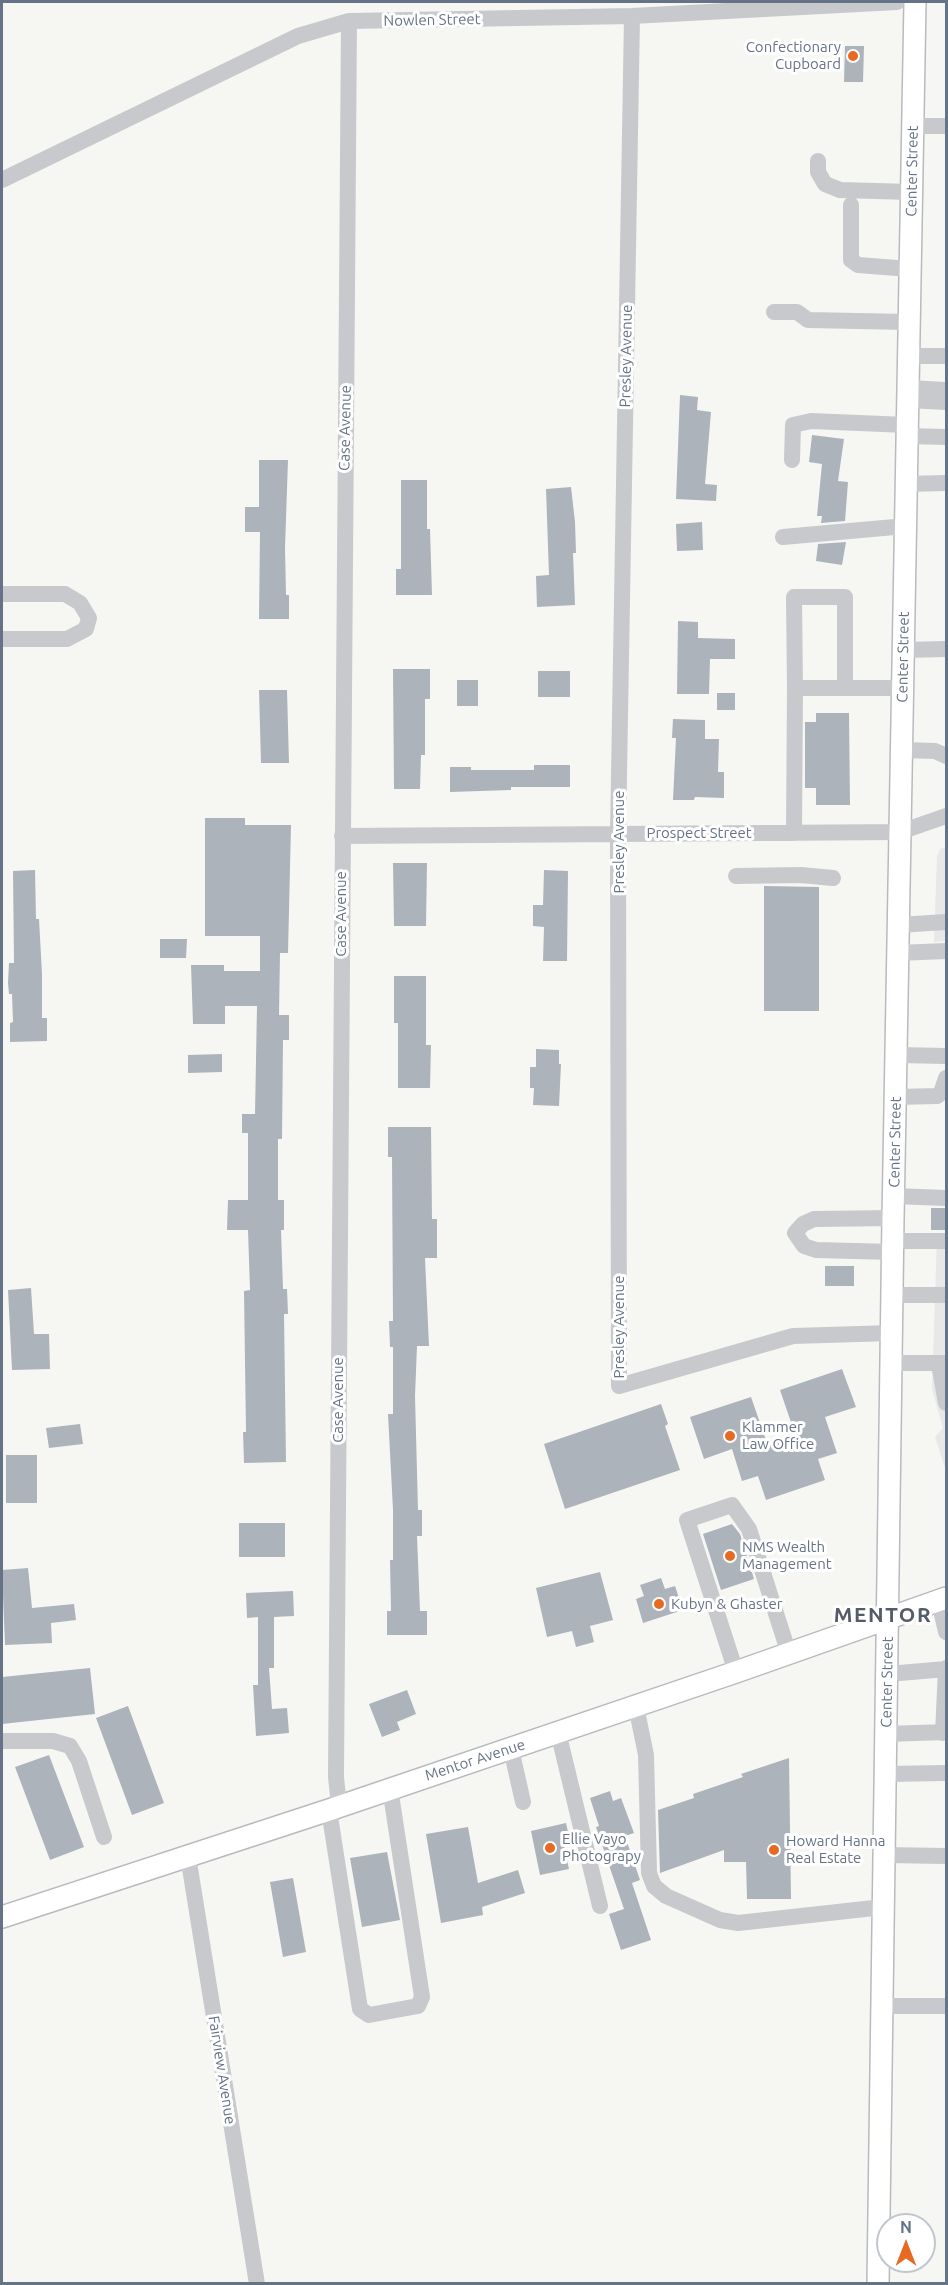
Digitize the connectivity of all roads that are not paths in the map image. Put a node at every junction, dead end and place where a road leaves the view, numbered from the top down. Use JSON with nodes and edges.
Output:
{"nodes":[{"id":1,"x":897,"y":2,"type":"edge"},
{"id":2,"x":915,"y":2,"type":"edge"},
{"id":3,"x":796,"y":4,"type":"edge"},
{"id":4,"x":632,"y":16,"type":"junction"},
{"id":5,"x":349,"y":21,"type":"junction"},
{"id":6,"x":912,"y":126,"type":"junction"},
{"id":7,"x":946,"y":126,"type":"edge"},
{"id":8,"x":818,"y":161,"type":"dead end"},
{"id":9,"x":2,"y":180,"type":"edge"},
{"id":10,"x":911,"y":192,"type":"junction"},
{"id":11,"x":851,"y":205,"type":"dead end"},
{"id":12,"x":910,"y":269,"type":"junction"},
{"id":13,"x":774,"y":312,"type":"dead end"},
{"id":14,"x":909,"y":322,"type":"junction"},
{"id":15,"x":909,"y":356,"type":"junction"},
{"id":16,"x":946,"y":356,"type":"edge"},
{"id":17,"x":946,"y":390,"type":"edge"},
{"id":18,"x":908,"y":394,"type":"junction"},
{"id":19,"x":946,"y":402,"type":"edge"},
{"id":20,"x":907,"y":431,"type":"junction"},
{"id":21,"x":946,"y":437,"type":"edge"},
{"id":22,"x":792,"y":460,"type":"dead end"},
{"id":23,"x":946,"y":483,"type":"edge"},
{"id":24,"x":906,"y":484,"type":"junction"},
{"id":25,"x":906,"y":526,"type":"junction"},
{"id":26,"x":783,"y":537,"type":"dead end"},
{"id":27,"x":2,"y":594,"type":"edge"},
{"id":28,"x":2,"y":639,"type":"edge"},
{"id":29,"x":946,"y":649,"type":"edge"},
{"id":30,"x":903,"y":650,"type":"junction"},
{"id":31,"x":795,"y":688,"type":"junction"},
{"id":32,"x":845,"y":688,"type":"junction"},
{"id":33,"x":903,"y":688,"type":"junction"},
{"id":34,"x":902,"y":750,"type":"junction"},
{"id":35,"x":946,"y":756,"type":"edge"},
{"id":36,"x":946,"y":816,"type":"edge"},
{"id":37,"x":900,"y":832,"type":"junction"},
{"id":38,"x":794,"y":833,"type":"junction"},
{"id":39,"x":618,"y":834,"type":"junction"},
{"id":40,"x":342,"y":836,"type":"junction"},
{"id":41,"x":736,"y":876,"type":"dead end"},
{"id":42,"x":833,"y":878,"type":"dead end"},
{"id":43,"x":946,"y":922,"type":"edge"},
{"id":44,"x":898,"y":925,"type":"junction"},
{"id":45,"x":946,"y":951,"type":"edge"},
{"id":46,"x":898,"y":953,"type":"junction"},
{"id":47,"x":897,"y":1055,"type":"junction"},
{"id":48,"x":946,"y":1056,"type":"edge"},
{"id":49,"x":946,"y":1078,"type":"edge"},
{"id":50,"x":896,"y":1097,"type":"junction"},
{"id":51,"x":894,"y":1196,"type":"junction"},
{"id":52,"x":946,"y":1198,"type":"edge"},
{"id":53,"x":893,"y":1218,"type":"junction"},
{"id":54,"x":946,"y":1241,"type":"edge"},
{"id":55,"x":893,"y":1246,"type":"junction"},
{"id":56,"x":893,"y":1295,"type":"junction"},
{"id":57,"x":946,"y":1295,"type":"edge"},
{"id":58,"x":892,"y":1333,"type":"junction"},
{"id":59,"x":892,"y":1363,"type":"junction"},
{"id":60,"x":943,"y":1363,"type":"edge"},
{"id":61,"x":946,"y":1403,"type":"edge"},
{"id":62,"x":943,"y":1599,"type":"edge"},
{"id":63,"x":888,"y":1619,"type":"junction"},
{"id":64,"x":946,"y":1632,"type":"edge"},
{"id":65,"x":789,"y":1654,"type":"junction"},
{"id":66,"x":946,"y":1668,"type":"edge"},
{"id":67,"x":736,"y":1672,"type":"junction"},
{"id":68,"x":888,"y":1674,"type":"junction"},
{"id":69,"x":636,"y":1706,"type":"junction"},
{"id":70,"x":558,"y":1732,"type":"junction"},
{"id":71,"x":945,"y":1732,"type":"edge"},
{"id":72,"x":886,"y":1734,"type":"junction"},
{"id":73,"x":2,"y":1741,"type":"edge"},
{"id":74,"x":511,"y":1749,"type":"junction"},
{"id":75,"x":946,"y":1773,"type":"edge"},
{"id":76,"x":886,"y":1774,"type":"junction"},
{"id":77,"x":390,"y":1788,"type":"junction"},
{"id":78,"x":523,"y":1802,"type":"dead end"},
{"id":79,"x":334,"y":1808,"type":"junction"},
{"id":80,"x":104,"y":1837,"type":"dead end"},
{"id":81,"x":884,"y":1855,"type":"junction"},
{"id":82,"x":188,"y":1856,"type":"junction"},
{"id":83,"x":946,"y":1856,"type":"edge"},
{"id":84,"x":600,"y":1906,"type":"dead end"},
{"id":85,"x":883,"y":1907,"type":"junction"},
{"id":86,"x":2,"y":1917,"type":"edge"},
{"id":87,"x":880,"y":2006,"type":"junction"},
{"id":88,"x":946,"y":2006,"type":"edge"},
{"id":89,"x":257,"y":2283,"type":"edge"},
{"id":90,"x":878,"y":2283,"type":"edge"}],
"edges":[{"from":1,"to":3,"type":"street","name":"Nowlen Street"},
{"from":2,"to":6,"type":"main road","name":"Center Street"},
{"from":3,"to":4,"type":"street","name":"Nowlen Street"},
{"from":4,"to":5,"type":"street","name":"Nowlen Street"},
{"from":4,"to":39,"type":"street","name":"Presley Avenue"},
{"from":5,"to":9,"type":"street","name":"Nowlen Street"},
{"from":5,"to":40,"type":"street","name":"Case Avenue"},
{"from":6,"to":7,"type":"street"},
{"from":6,"to":10,"type":"main road","name":"Center Street"},
{"from":8,"to":10,"type":"street"},
{"from":10,"to":12,"type":"main road","name":"Center Street"},
{"from":11,"to":12,"type":"street"},
{"from":12,"to":14,"type":"main road","name":"Center Street"},
{"from":13,"to":14,"type":"street"},
{"from":14,"to":15,"type":"main road","name":"Center Street"},
{"from":15,"to":16,"type":"street"},
{"from":15,"to":18,"type":"main road","name":"Center Street"},
{"from":17,"to":18,"type":"street"},
{"from":18,"to":19,"type":"street"},
{"from":18,"to":20,"type":"main road","name":"Center Street"},
{"from":20,"to":21,"type":"street"},
{"from":20,"to":22,"type":"street"},
{"from":20,"to":24,"type":"main road","name":"Center Street"},
{"from":23,"to":24,"type":"street"},
{"from":24,"to":25,"type":"main road","name":"Center Street"},
{"from":25,"to":26,"type":"street"},
{"from":25,"to":30,"type":"main road","name":"Center Street"},
{"from":27,"to":28,"type":"street"},
{"from":29,"to":30,"type":"street"},
{"from":30,"to":33,"type":"main road","name":"Center Street"},
{"from":31,"to":32,"type":"street"},
{"from":31,"to":32,"type":"street"},
{"from":31,"to":38,"type":"street"},
{"from":32,"to":33,"type":"street"},
{"from":33,"to":34,"type":"main road","name":"Center Street"},
{"from":34,"to":35,"type":"street"},
{"from":34,"to":37,"type":"main road","name":"Center Street"},
{"from":36,"to":37,"type":"street","name":"Prospect Street"},
{"from":37,"to":38,"type":"street","name":"Prospect Street"},
{"from":37,"to":44,"type":"main road","name":"Center Street"},
{"from":38,"to":39,"type":"street","name":"Prospect Street"},
{"from":39,"to":40,"type":"street","name":"Prospect Street"},
{"from":39,"to":58,"type":"street","name":"Presley Avenue"},
{"from":40,"to":79,"type":"street","name":"Case Avenue"},
{"from":41,"to":42,"type":"street"},
{"from":43,"to":44,"type":"street"},
{"from":44,"to":46,"type":"main road","name":"Center Street"},
{"from":45,"to":46,"type":"street"},
{"from":46,"to":47,"type":"main road","name":"Center Street"},
{"from":47,"to":48,"type":"street"},
{"from":47,"to":50,"type":"main road","name":"Center Street"},
{"from":49,"to":50,"type":"street"},
{"from":50,"to":51,"type":"main road","name":"Center Street"},
{"from":51,"to":52,"type":"street"},
{"from":51,"to":53,"type":"main road","name":"Center Street"},
{"from":53,"to":55,"type":"main road","name":"Center Street"},
{"from":53,"to":55,"type":"street"},
{"from":54,"to":55,"type":"street"},
{"from":55,"to":56,"type":"main road","name":"Center Street"},
{"from":56,"to":57,"type":"street"},
{"from":56,"to":58,"type":"main road","name":"Center Street"},
{"from":58,"to":59,"type":"main road","name":"Center Street"},
{"from":59,"to":60,"type":"street"},
{"from":59,"to":63,"type":"main road","name":"Center Street"},
{"from":60,"to":61,"type":"street"},
{"from":62,"to":63,"type":"main road","name":"Mentor Avenue"},
{"from":62,"to":64,"type":"street"},
{"from":63,"to":65,"type":"main road","name":"Mentor Avenue"},
{"from":63,"to":68,"type":"main road","name":"Center Street"},
{"from":65,"to":67,"type":"main road","name":"Mentor Avenue"},
{"from":65,"to":67,"type":"street"},
{"from":66,"to":68,"type":"street"},
{"from":66,"to":71,"type":"street"},
{"from":67,"to":69,"type":"main road","name":"Mentor Avenue"},
{"from":68,"to":72,"type":"main road","name":"Center Street"},
{"from":69,"to":70,"type":"main road","name":"Mentor Avenue"},
{"from":69,"to":85,"type":"street"},
{"from":70,"to":74,"type":"main road","name":"Mentor Avenue"},
{"from":70,"to":84,"type":"street"},
{"from":71,"to":72,"type":"street"},
{"from":72,"to":76,"type":"main road","name":"Center Street"},
{"from":73,"to":80,"type":"street"},
{"from":74,"to":77,"type":"main road","name":"Mentor Avenue"},
{"from":74,"to":78,"type":"street"},
{"from":75,"to":76,"type":"street"},
{"from":76,"to":81,"type":"main road","name":"Center Street"},
{"from":77,"to":79,"type":"main road","name":"Mentor Avenue"},
{"from":77,"to":79,"type":"street","name":"Case Avenue"},
{"from":79,"to":82,"type":"main road","name":"Mentor Avenue"},
{"from":81,"to":83,"type":"street"},
{"from":81,"to":85,"type":"main road","name":"Center Street"},
{"from":82,"to":86,"type":"main road","name":"Mentor Avenue"},
{"from":82,"to":89,"type":"street","name":"Fairview Avenue"},
{"from":85,"to":87,"type":"main road","name":"Center Street"},
{"from":87,"to":88,"type":"street"},
{"from":87,"to":90,"type":"main road","name":"Center Street"}]}
